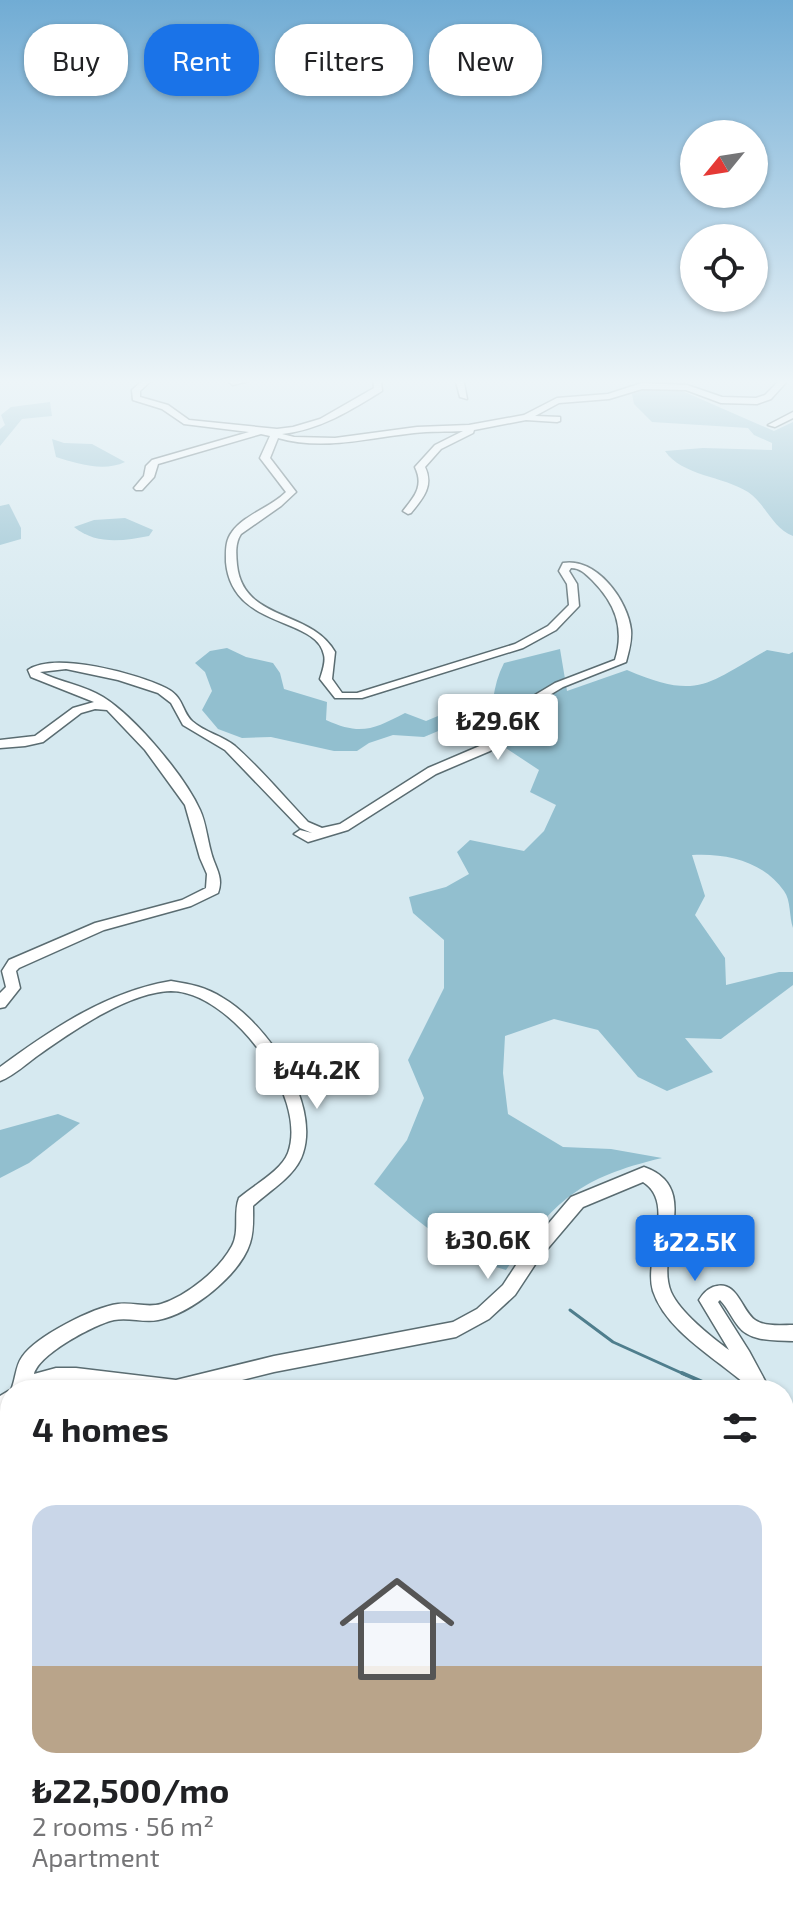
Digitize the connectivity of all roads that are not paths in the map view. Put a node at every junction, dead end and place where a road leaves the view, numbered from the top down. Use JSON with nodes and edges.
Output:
{"nodes":[{"id":1,"x":151,"y":467,"type":"edge"},
{"id":2,"x":273,"y":467,"type":"edge"},
{"id":3,"x":420,"y":467,"type":"edge"},
{"id":4,"x":139,"y":488,"type":"dead end"},
{"id":5,"x":408,"y":511,"type":"dead end"},
{"id":6,"x":110,"y":708,"type":"junction"},
{"id":7,"x":0,"y":744,"type":"edge"},
{"id":8,"x":344,"y":827,"type":"junction"},
{"id":9,"x":300,"y":834,"type":"dead end"},
{"id":10,"x":0,"y":1003,"type":"edge"},
{"id":11,"x":0,"y":1075,"type":"edge"},
{"id":12,"x":793,"y":1333,"type":"edge"},
{"id":13,"x":24,"y":1380,"type":"edge"},
{"id":14,"x":58,"y":1380,"type":"edge"},
{"id":15,"x":122,"y":1380,"type":"edge"},
{"id":16,"x":209,"y":1380,"type":"edge"},
{"id":17,"x":752,"y":1380,"type":"edge"},
{"id":18,"x":755,"y":1380,"type":"edge"}],
"edges":[{"from":1,"to":4,"type":"street"},
{"from":2,"to":8,"type":"street"},
{"from":3,"to":5,"type":"street"},
{"from":6,"to":7,"type":"street"},
{"from":6,"to":8,"type":"street"},
{"from":6,"to":10,"type":"street"},
{"from":8,"to":9,"type":"street"},
{"from":11,"to":13,"type":"street"},
{"from":12,"to":18,"type":"street"},
{"from":14,"to":15,"type":"street"},
{"from":16,"to":17,"type":"street"}]}
